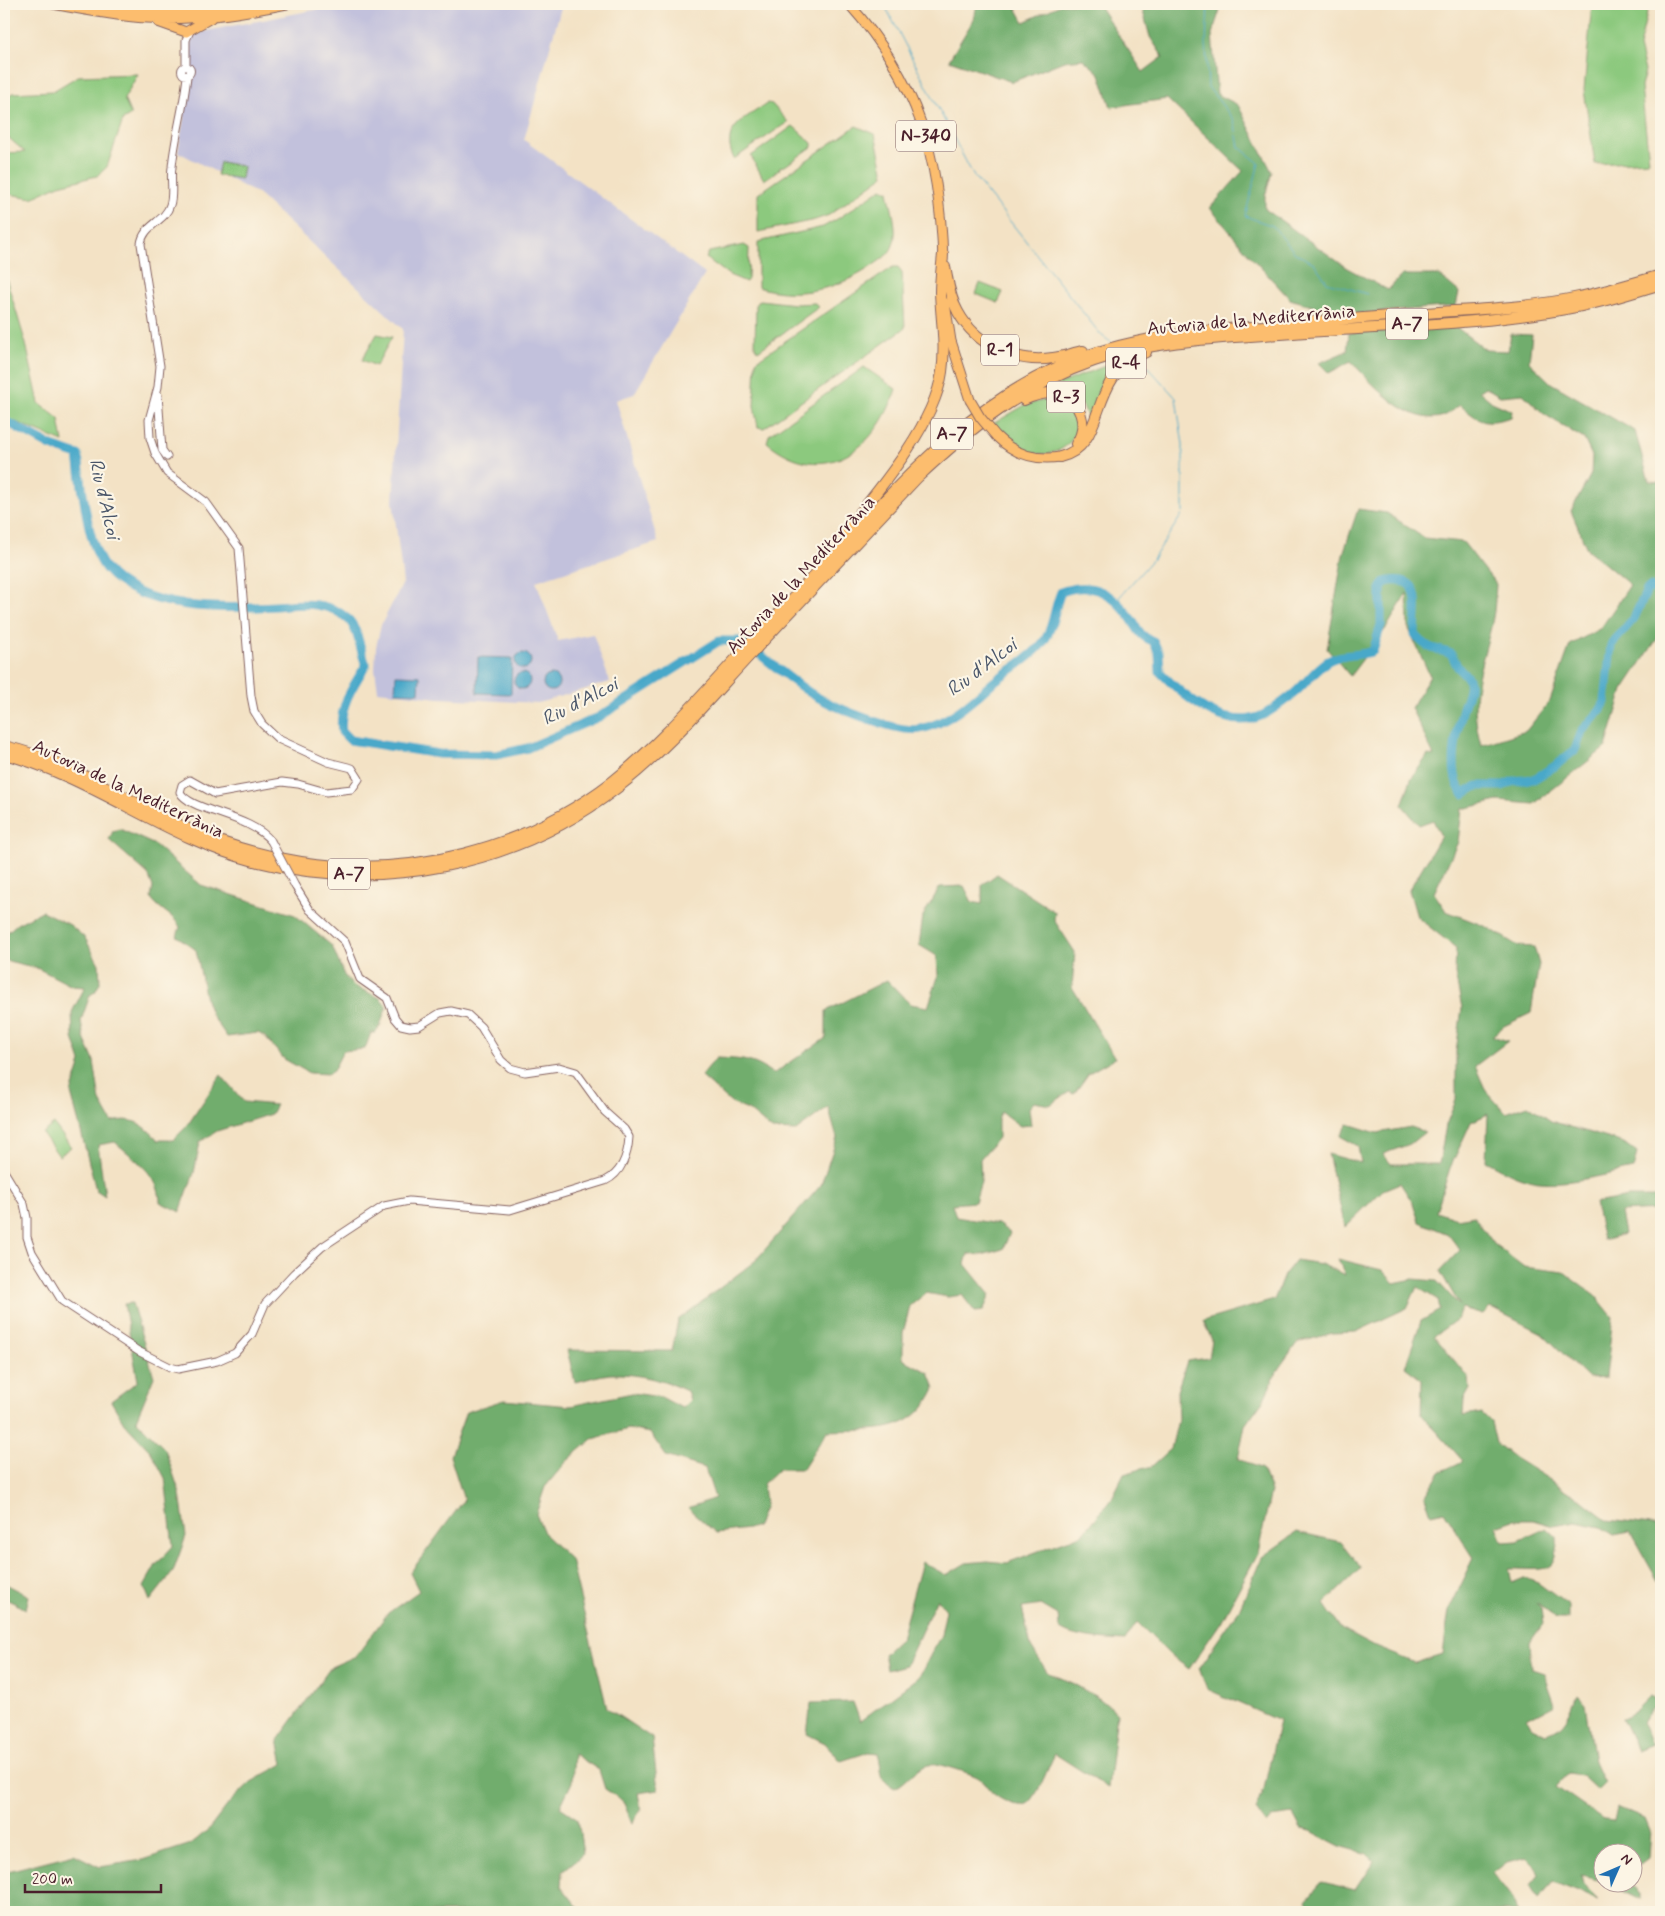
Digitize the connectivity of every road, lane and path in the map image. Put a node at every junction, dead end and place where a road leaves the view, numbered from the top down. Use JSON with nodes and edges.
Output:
{"nodes":[{"id":1,"x":53,"y":4,"type":"edge"},
{"id":2,"x":87,"y":4,"type":"edge"},
{"id":3,"x":256,"y":4,"type":"edge"},
{"id":4,"x":287,"y":4,"type":"edge"},
{"id":5,"x":849,"y":4,"type":"edge"},
{"id":6,"x":853,"y":4,"type":"edge"},
{"id":7,"x":195,"y":9,"type":"edge"},
{"id":8,"x":174,"y":10,"type":"edge"},
{"id":9,"x":113,"y":15,"type":"junction"},
{"id":10,"x":215,"y":16,"type":"junction"},
{"id":11,"x":178,"y":29,"type":"junction"},
{"id":12,"x":191,"y":30,"type":"junction"},
{"id":13,"x":872,"y":30,"type":"junction"},
{"id":14,"x":186,"y":40,"type":"junction"},
{"id":15,"x":943,"y":254,"type":"junction"},
{"id":16,"x":1661,"y":275,"type":"edge"},
{"id":17,"x":1661,"y":284,"type":"edge"},
{"id":18,"x":1480,"y":314,"type":"junction"},
{"id":19,"x":1336,"y":324,"type":"junction"},
{"id":20,"x":1185,"y":341,"type":"junction"},
{"id":21,"x":1116,"y":345,"type":"junction"},
{"id":22,"x":158,"y":391,"type":"junction"},
{"id":23,"x":994,"y":413,"type":"junction"},
{"id":24,"x":167,"y":457,"type":"dead end"},
{"id":25,"x":1060,"y":457,"type":"junction"},
{"id":26,"x":821,"y":569,"type":"junction"},
{"id":27,"x":4,"y":746,"type":"edge"},
{"id":28,"x":4,"y":754,"type":"edge"},
{"id":29,"x":95,"y":785,"type":"junction"},
{"id":30,"x":600,"y":795,"type":"junction"},
{"id":31,"x":4,"y":1171,"type":"edge"}],
"edges":[{"from":1,"to":9,"type":"main road"},
{"from":2,"to":8,"type":"main road"},
{"from":3,"to":7,"type":"main road"},
{"from":4,"to":10,"type":"main road"},
{"from":5,"to":13,"type":"main road","number":"N-340"},
{"from":6,"to":13,"type":"main road","number":"N-340"},
{"from":7,"to":8,"type":"main road"},
{"from":7,"to":10,"type":"main road"},
{"from":7,"to":12,"type":"main road"},
{"from":8,"to":9,"type":"main road"},
{"from":8,"to":11,"type":"main road"},
{"from":9,"to":11,"type":"main road"},
{"from":10,"to":12,"type":"main road"},
{"from":11,"to":12,"type":"main road"},
{"from":11,"to":14,"type":"street"},
{"from":12,"to":14,"type":"street"},
{"from":13,"to":15,"type":"main road","number":"N-340"},
{"from":14,"to":22,"type":"street"},
{"from":15,"to":21,"type":"highway","number":"R-1"},
{"from":15,"to":25,"type":"main road","number":"N-340","bridge":true},
{"from":15,"to":26,"type":"highway"},
{"from":16,"to":18,"type":"highway","name":"Autovia de la Mediterrània","number":"A-7"},
{"from":17,"to":18,"type":"highway","name":"Autovia de la Mediterrània","number":"A-7"},
{"from":18,"to":19,"type":"highway","name":"Autovia de la Mediterrània","number":"A-7"},
{"from":19,"to":20,"type":"highway","name":"Autovia de la Mediterrània","number":"A-7"},
{"from":19,"to":21,"type":"highway","name":"Autovia de la Mediterrània","number":"A-7"},
{"from":20,"to":23,"type":"highway","name":"Autovia de la Mediterrània","number":"A-7"},
{"from":20,"to":25,"type":"highway","number":"R-4"},
{"from":21,"to":26,"type":"highway","name":"Autovia de la Mediterrània","number":"A-7"},
{"from":22,"to":24,"type":"street"},
{"from":22,"to":31,"type":"street","bridge":true},
{"from":23,"to":25,"type":"highway","number":"R-3"},
{"from":23,"to":26,"type":"highway","name":"Autovia de la Mediterrània","number":"A-7"},
{"from":26,"to":30,"type":"highway","name":"Autovia de la Mediterrània","number":"A-7"},
{"from":26,"to":30,"type":"highway","name":"Autovia de la Mediterrània","number":"A-7"},
{"from":27,"to":29,"type":"highway","name":"Autovia de la Mediterrània","number":"A-7"},
{"from":28,"to":29,"type":"highway","name":"Autovia de la Mediterrània","number":"A-7"},
{"from":29,"to":30,"type":"highway","name":"Autovia de la Mediterrània","number":"A-7"}]}
